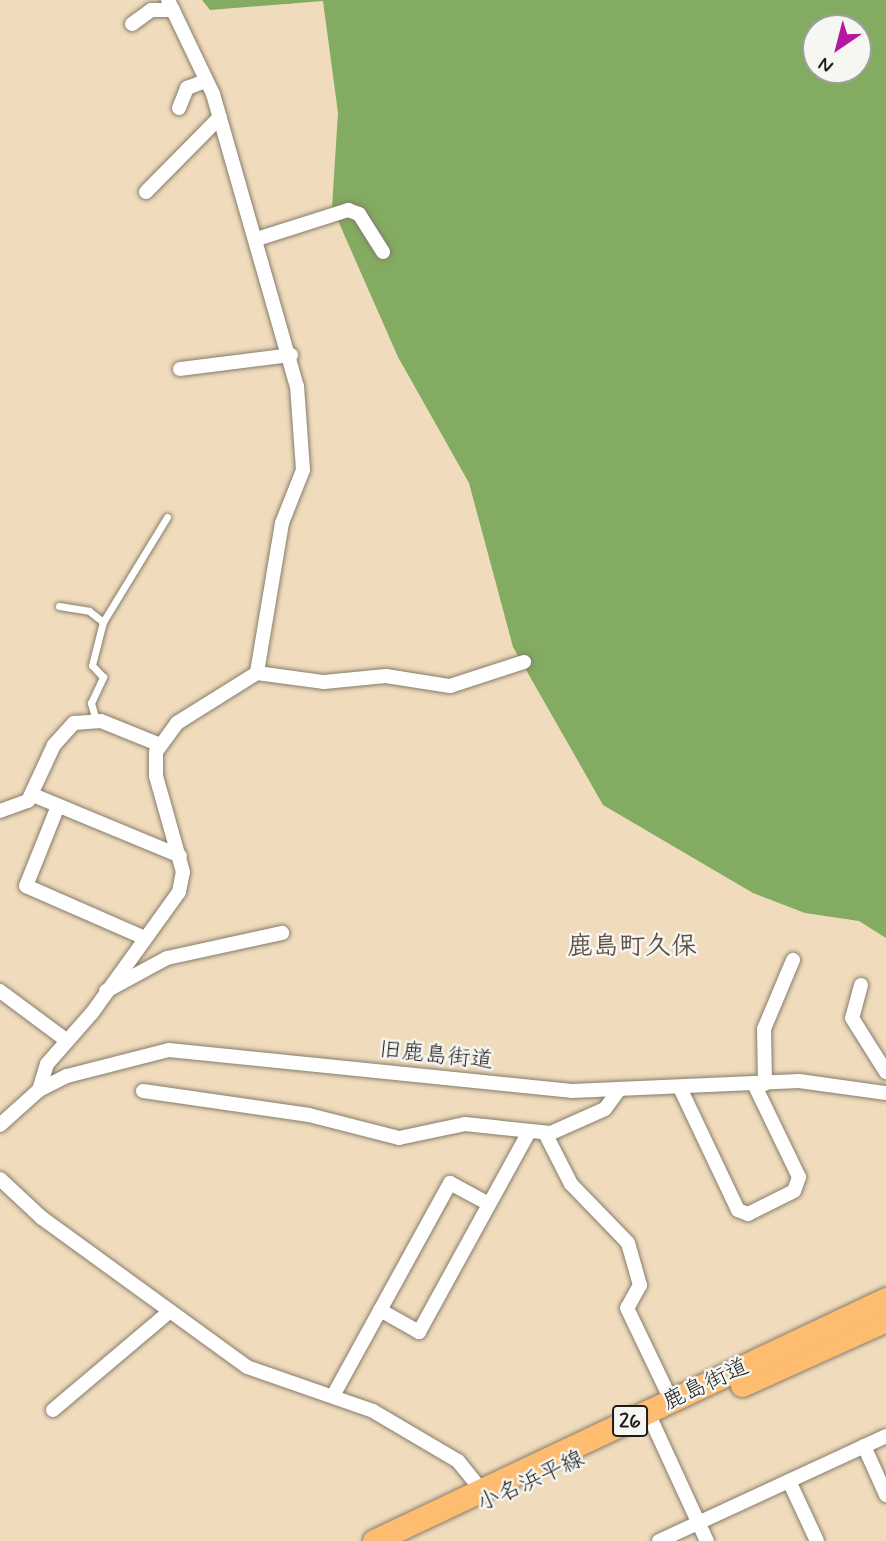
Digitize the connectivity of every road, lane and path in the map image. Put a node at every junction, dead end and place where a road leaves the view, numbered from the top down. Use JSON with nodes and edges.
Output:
{"nodes":[{"id":1,"x":171,"y":5,"type":"edge"},
{"id":2,"x":132,"y":24,"type":"dead end"},
{"id":3,"x":205,"y":81,"type":"junction"},
{"id":4,"x":178,"y":108,"type":"dead end"},
{"id":5,"x":220,"y":117,"type":"junction"},
{"id":6,"x":146,"y":192,"type":"dead end"},
{"id":7,"x":257,"y":239,"type":"junction"},
{"id":8,"x":383,"y":252,"type":"dead end"},
{"id":9,"x":291,"y":355,"type":"junction"},
{"id":10,"x":180,"y":369,"type":"dead end"},
{"id":11,"x":167,"y":517,"type":"dead end"},
{"id":12,"x":59,"y":606,"type":"dead end"},
{"id":13,"x":103,"y":622,"type":"junction"},
{"id":14,"x":524,"y":662,"type":"dead end"},
{"id":15,"x":257,"y":673,"type":"junction"},
{"id":16,"x":96,"y":717,"type":"dead end"},
{"id":17,"x":160,"y":745,"type":"junction"},
{"id":18,"x":33,"y":794,"type":"junction"},
{"id":19,"x":58,"y":806,"type":"junction"},
{"id":20,"x":0,"y":811,"type":"edge"},
{"id":21,"x":180,"y":856,"type":"junction"},
{"id":22,"x":282,"y":933,"type":"dead end"},
{"id":23,"x":145,"y":938,"type":"junction"},
{"id":24,"x":793,"y":960,"type":"dead end"},
{"id":25,"x":861,"y":985,"type":"dead end"},
{"id":26,"x":0,"y":991,"type":"edge"},
{"id":27,"x":106,"y":991,"type":"junction"},
{"id":28,"x":66,"y":1040,"type":"junction"},
{"id":29,"x":886,"y":1072,"type":"edge"},
{"id":30,"x":759,"y":1084,"type":"junction"},
{"id":31,"x":39,"y":1090,"type":"junction"},
{"id":32,"x":681,"y":1090,"type":"junction"},
{"id":33,"x":143,"y":1091,"type":"dead end"},
{"id":34,"x":618,"y":1091,"type":"junction"},
{"id":35,"x":886,"y":1093,"type":"edge"},
{"id":36,"x":0,"y":1125,"type":"edge"},
{"id":37,"x":529,"y":1132,"type":"junction"},
{"id":38,"x":545,"y":1133,"type":"junction"},
{"id":39,"x":2,"y":1186,"type":"edge"},
{"id":40,"x":489,"y":1205,"type":"junction"},
{"id":41,"x":886,"y":1299,"type":"edge"},
{"id":42,"x":380,"y":1310,"type":"junction"},
{"id":43,"x":170,"y":1311,"type":"junction"},
{"id":44,"x":886,"y":1320,"type":"edge"},
{"id":45,"x":334,"y":1394,"type":"junction"},
{"id":46,"x":672,"y":1402,"type":"junction"},
{"id":47,"x":53,"y":1410,"type":"dead end"},
{"id":48,"x":651,"y":1419,"type":"junction"},
{"id":49,"x":886,"y":1436,"type":"edge"},
{"id":50,"x":864,"y":1446,"type":"junction"},
{"id":51,"x":789,"y":1481,"type":"junction"},
{"id":52,"x":482,"y":1491,"type":"junction"},
{"id":53,"x":886,"y":1495,"type":"edge"},
{"id":54,"x":699,"y":1523,"type":"junction"},
{"id":55,"x":374,"y":1541,"type":"edge"},
{"id":56,"x":406,"y":1541,"type":"edge"},
{"id":57,"x":659,"y":1541,"type":"edge"},
{"id":58,"x":707,"y":1541,"type":"edge"},
{"id":59,"x":817,"y":1541,"type":"edge"}],
"edges":[{"from":1,"to":2,"type":"street"},
{"from":1,"to":3,"type":"street"},
{"from":3,"to":4,"type":"street"},
{"from":3,"to":5,"type":"street"},
{"from":5,"to":6,"type":"street"},
{"from":5,"to":7,"type":"street"},
{"from":7,"to":8,"type":"street"},
{"from":7,"to":9,"type":"street"},
{"from":9,"to":10,"type":"street"},
{"from":9,"to":15,"type":"street"},
{"from":11,"to":13,"type":"lane"},
{"from":12,"to":13,"type":"lane"},
{"from":13,"to":16,"type":"lane"},
{"from":14,"to":15,"type":"street"},
{"from":15,"to":17,"type":"street"},
{"from":17,"to":18,"type":"street"},
{"from":17,"to":21,"type":"street"},
{"from":18,"to":19,"type":"street"},
{"from":18,"to":20,"type":"street"},
{"from":19,"to":21,"type":"street"},
{"from":19,"to":23,"type":"street"},
{"from":21,"to":23,"type":"street"},
{"from":22,"to":27,"type":"street"},
{"from":23,"to":27,"type":"street"},
{"from":24,"to":30,"type":"street"},
{"from":25,"to":29,"type":"street"},
{"from":26,"to":28,"type":"street"},
{"from":27,"to":28,"type":"street"},
{"from":28,"to":31,"type":"street"},
{"from":30,"to":32,"type":"street","name":"旧鹿島街道"},
{"from":30,"to":32,"type":"street"},
{"from":30,"to":35,"type":"street","name":"旧鹿島街道"},
{"from":31,"to":34,"type":"street","name":"旧鹿島街道"},
{"from":31,"to":36,"type":"street","name":"旧鹿島街道"},
{"from":32,"to":34,"type":"street","name":"旧鹿島街道"},
{"from":33,"to":37,"type":"street"},
{"from":34,"to":38,"type":"street"},
{"from":37,"to":38,"type":"street"},
{"from":37,"to":40,"type":"street"},
{"from":38,"to":46,"type":"street"},
{"from":39,"to":43,"type":"street"},
{"from":40,"to":42,"type":"street"},
{"from":40,"to":42,"type":"street"},
{"from":41,"to":46,"type":"main road","name":"鹿島街道","number":"26"},
{"from":42,"to":45,"type":"street"},
{"from":43,"to":45,"type":"street"},
{"from":43,"to":47,"type":"street"},
{"from":44,"to":48,"type":"main road","name":"小名浜平線","number":"26"},
{"from":45,"to":52,"type":"street"},
{"from":46,"to":48,"type":"main road","name":"鹿島街道","number":"26"},
{"from":48,"to":52,"type":"main road","name":"鹿島街道","number":"26"},
{"from":48,"to":54,"type":"street"},
{"from":48,"to":56,"type":"main road","name":"小名浜平線","number":"26"},
{"from":49,"to":50,"type":"street"},
{"from":50,"to":51,"type":"street"},
{"from":50,"to":53,"type":"street"},
{"from":51,"to":54,"type":"street"},
{"from":51,"to":59,"type":"street"},
{"from":52,"to":55,"type":"main road","name":"鹿島街道","number":"26"},
{"from":54,"to":57,"type":"street"},
{"from":54,"to":58,"type":"street"}]}
